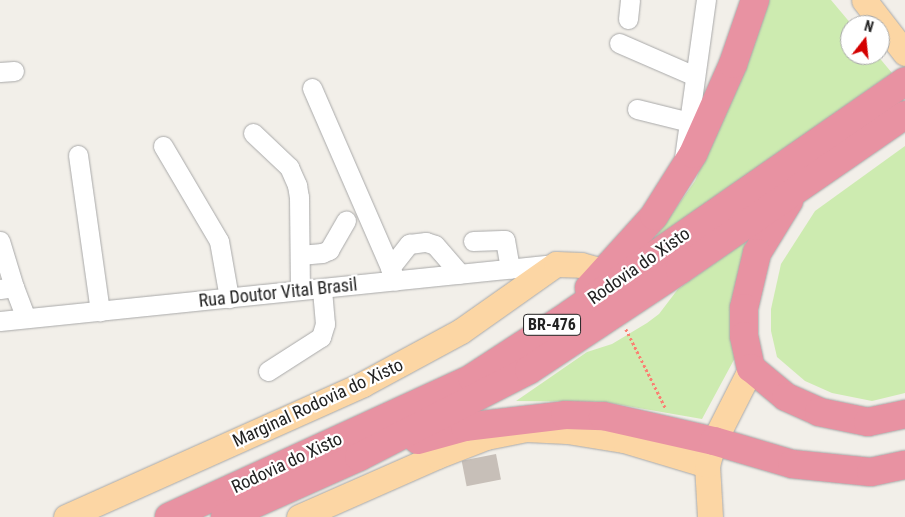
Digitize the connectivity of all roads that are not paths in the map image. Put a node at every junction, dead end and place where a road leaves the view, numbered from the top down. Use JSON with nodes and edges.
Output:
{"nodes":[{"id":1,"x":706,"y":0,"type":"edge"},
{"id":2,"x":754,"y":0,"type":"edge"},
{"id":3,"x":864,"y":0,"type":"edge"},
{"id":4,"x":619,"y":43,"type":"dead end"},
{"id":5,"x":905,"y":53,"type":"edge"},
{"id":6,"x":695,"y":76,"type":"junction"},
{"id":7,"x":905,"y":81,"type":"edge"},
{"id":8,"x":312,"y":88,"type":"dead end"},
{"id":9,"x":637,"y":110,"type":"dead end"},
{"id":10,"x":905,"y":115,"type":"edge"},
{"id":11,"x":689,"y":122,"type":"junction"},
{"id":12,"x":253,"y":133,"type":"dead end"},
{"id":13,"x":163,"y":146,"type":"dead end"},
{"id":14,"x":78,"y":155,"type":"dead end"},
{"id":15,"x":682,"y":172,"type":"junction"},
{"id":16,"x":798,"y":188,"type":"junction"},
{"id":17,"x":346,"y":220,"type":"dead end"},
{"id":18,"x":0,"y":241,"type":"edge"},
{"id":19,"x":473,"y":242,"type":"dead end"},
{"id":20,"x":300,"y":254,"type":"junction"},
{"id":21,"x":556,"y":264,"type":"junction"},
{"id":22,"x":510,"y":269,"type":"junction"},
{"id":23,"x":603,"y":271,"type":"junction"},
{"id":24,"x":393,"y":274,"type":"junction"},
{"id":25,"x":460,"y":274,"type":"junction"},
{"id":26,"x":7,"y":288,"type":"edge"},
{"id":27,"x":322,"y":288,"type":"junction"},
{"id":28,"x":300,"y":290,"type":"junction"},
{"id":29,"x":229,"y":298,"type":"junction"},
{"id":30,"x":100,"y":311,"type":"junction"},
{"id":31,"x":570,"y":314,"type":"junction"},
{"id":32,"x":26,"y":318,"type":"junction"},
{"id":33,"x":0,"y":321,"type":"edge"},
{"id":34,"x":751,"y":368,"type":"junction"},
{"id":35,"x":268,"y":371,"type":"dead end"},
{"id":36,"x":905,"y":414,"type":"edge"},
{"id":37,"x":566,"y":423,"type":"junction"},
{"id":38,"x":711,"y":453,"type":"junction"},
{"id":39,"x":359,"y":457,"type":"junction"},
{"id":40,"x":905,"y":465,"type":"edge"},
{"id":41,"x":66,"y":517,"type":"edge"},
{"id":42,"x":169,"y":517,"type":"edge"},
{"id":43,"x":225,"y":517,"type":"edge"},
{"id":44,"x":300,"y":517,"type":"edge"},
{"id":45,"x":710,"y":517,"type":"edge"}],
"edges":[{"from":1,"to":6,"type":"street"},
{"from":2,"to":15,"type":"highway"},
{"from":3,"to":5,"type":"main road"},
{"from":4,"to":6,"type":"street"},
{"from":6,"to":11,"type":"street"},
{"from":7,"to":31,"type":"highway","name":"Rodovia do Xisto","number":"BR-476"},
{"from":8,"to":24,"type":"street"},
{"from":9,"to":11,"type":"street"},
{"from":10,"to":16,"type":"highway","name":"Rodovia do Xisto","number":"BR-476"},
{"from":11,"to":15,"type":"street"},
{"from":12,"to":20,"type":"street"},
{"from":13,"to":29,"type":"street"},
{"from":14,"to":30,"type":"street"},
{"from":15,"to":23,"type":"highway"},
{"from":16,"to":34,"type":"highway"},
{"from":16,"to":39,"type":"highway","name":"Rodovia do Xisto","number":"BR-476"},
{"from":17,"to":20,"type":"street"},
{"from":18,"to":26,"type":"street"},
{"from":19,"to":22,"type":"street"},
{"from":20,"to":28,"type":"street"},
{"from":21,"to":22,"type":"street","name":"Rua Doutor Vital Brasil"},
{"from":21,"to":23,"type":"main road"},
{"from":21,"to":41,"type":"main road","name":"Marginal Rodovia do Xisto"},
{"from":22,"to":25,"type":"street","name":"Rua Doutor Vital Brasil"},
{"from":23,"to":31,"type":"highway"},
{"from":24,"to":25,"type":"street","name":"Rua Doutor Vital Brasil"},
{"from":24,"to":25,"type":"street"},
{"from":24,"to":27,"type":"street","name":"Rua Doutor Vital Brasil"},
{"from":26,"to":32,"type":"street"},
{"from":27,"to":28,"type":"street","name":"Rua Doutor Vital Brasil"},
{"from":27,"to":35,"type":"street"},
{"from":28,"to":29,"type":"street","name":"Rua Doutor Vital Brasil"},
{"from":29,"to":30,"type":"street","name":"Rua Doutor Vital Brasil"},
{"from":30,"to":32,"type":"street","name":"Rua Doutor Vital Brasil"},
{"from":31,"to":42,"type":"highway","name":"Rodovia do Xisto","number":"BR-476"},
{"from":32,"to":33,"type":"street","name":"Rua Doutor Vital Brasil"},
{"from":34,"to":36,"type":"highway"},
{"from":34,"to":38,"type":"main road"},
{"from":37,"to":38,"type":"main road"},
{"from":37,"to":38,"type":"highway"},
{"from":37,"to":39,"type":"highway"},
{"from":37,"to":44,"type":"main road"},
{"from":38,"to":40,"type":"highway"},
{"from":38,"to":45,"type":"main road"},
{"from":39,"to":43,"type":"highway","name":"Rodovia do Xisto","number":"BR-476"}]}
